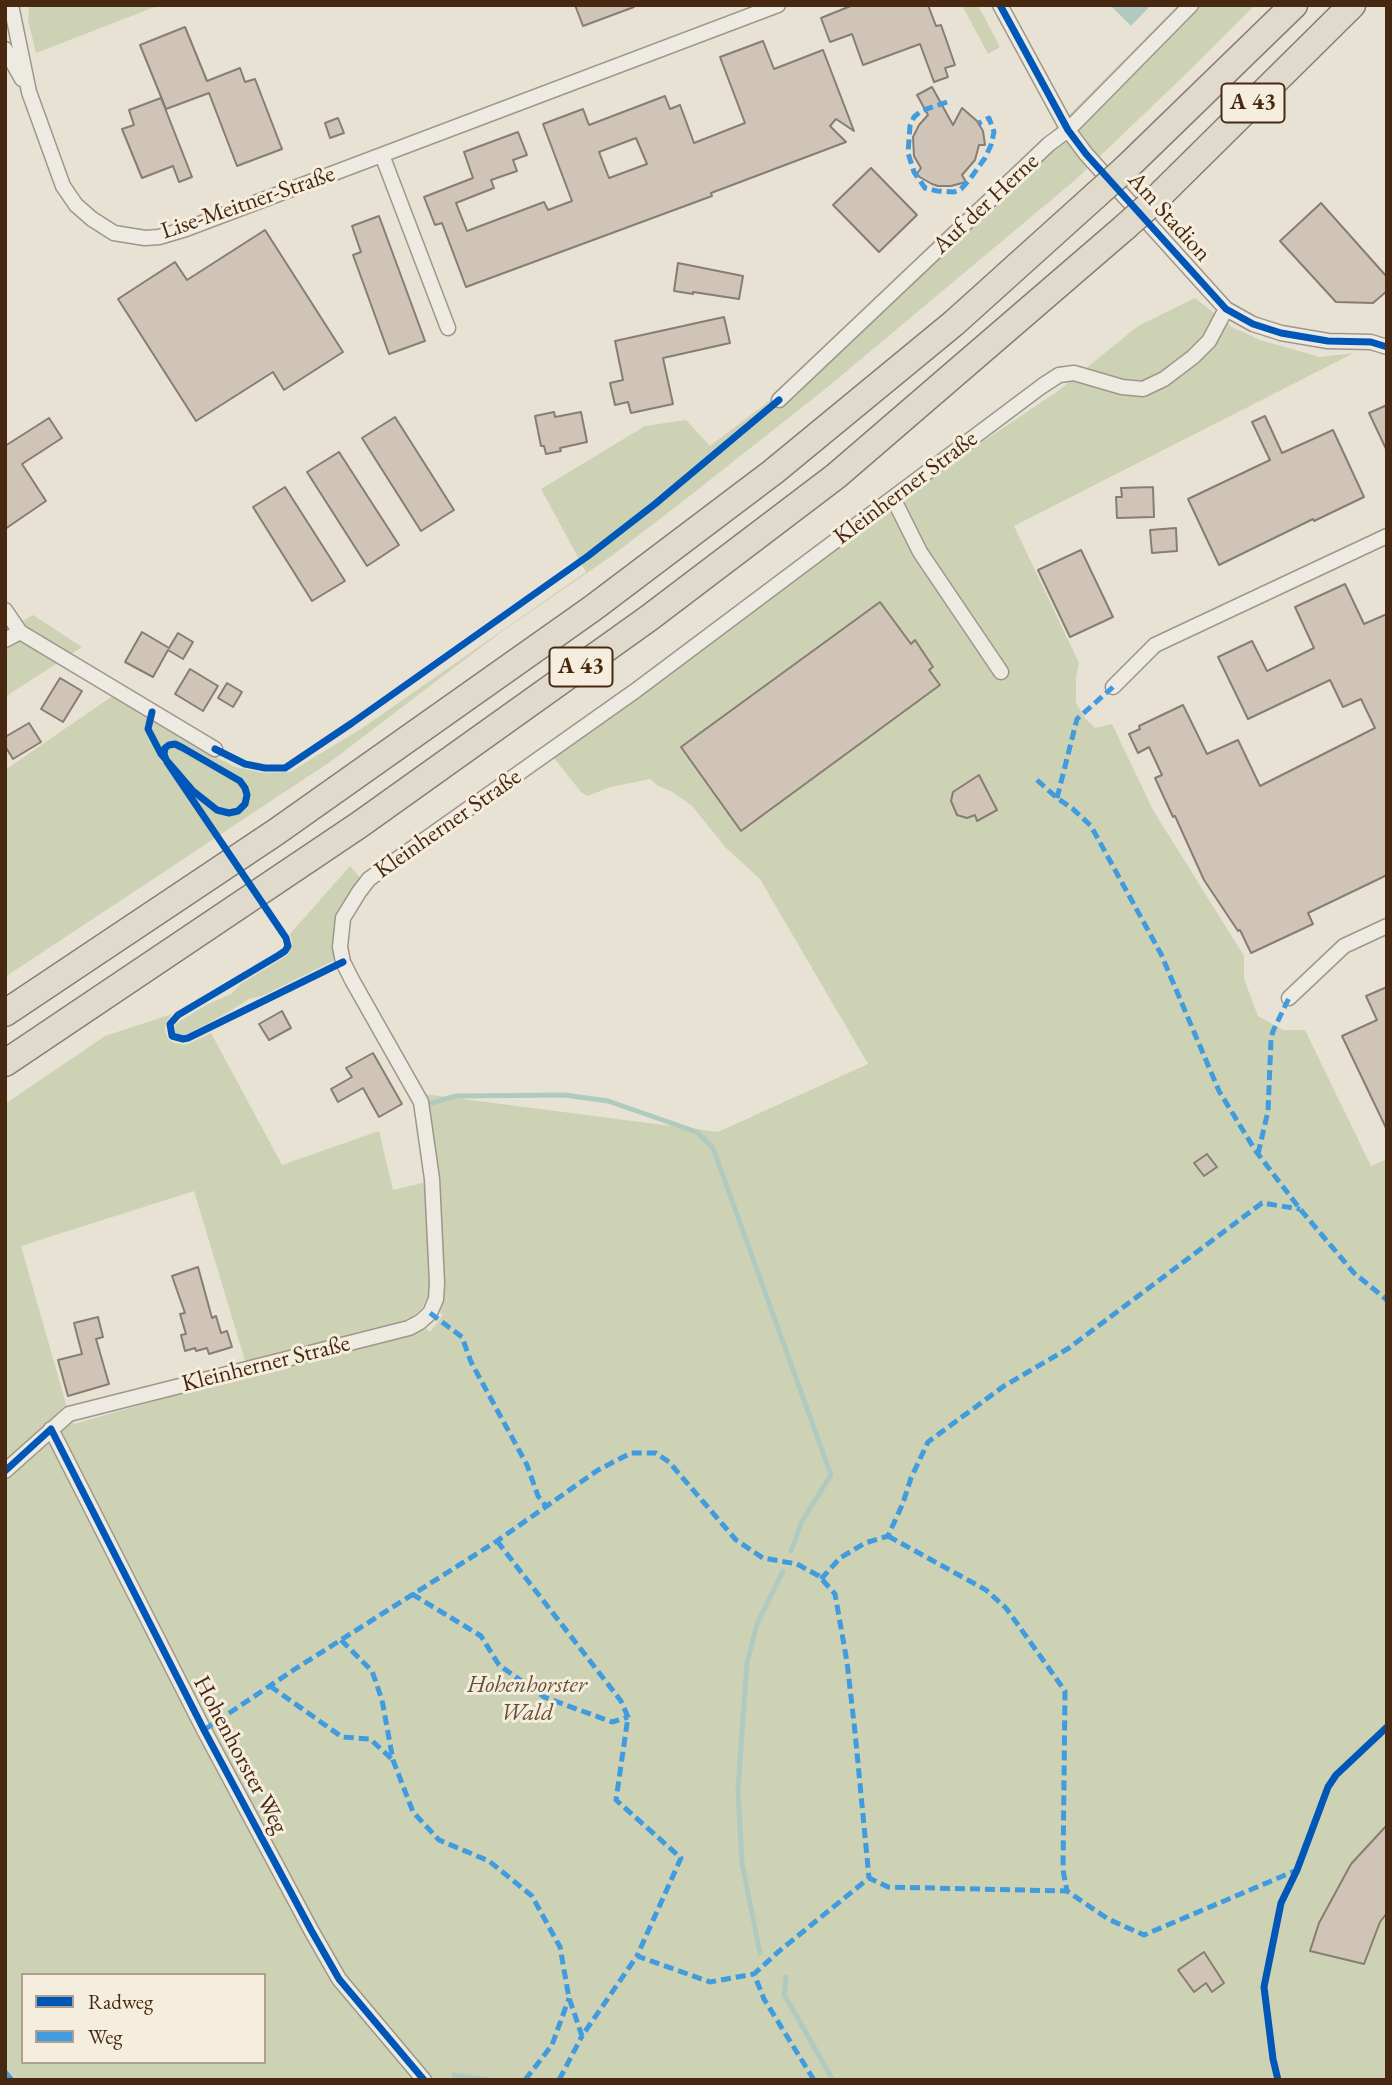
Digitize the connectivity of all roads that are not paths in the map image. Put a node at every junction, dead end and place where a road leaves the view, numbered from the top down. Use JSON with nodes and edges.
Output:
{"nodes":[{"id":1,"x":11,"y":5,"type":"edge"},
{"id":2,"x":778,"y":5,"type":"edge"},
{"id":3,"x":1000,"y":5,"type":"edge"},
{"id":4,"x":1191,"y":5,"type":"edge"},
{"id":5,"x":1294,"y":5,"type":"edge"},
{"id":6,"x":1352,"y":5,"type":"edge"},
{"id":7,"x":5,"y":49,"type":"edge"},
{"id":8,"x":29,"y":92,"type":"junction"},
{"id":9,"x":1069,"y":130,"type":"junction"},
{"id":10,"x":382,"y":155,"type":"junction"},
{"id":11,"x":1226,"y":309,"type":"junction"},
{"id":12,"x":448,"y":328,"type":"dead end"},
{"id":13,"x":1387,"y":347,"type":"edge"},
{"id":14,"x":779,"y":400,"type":"dead end"},
{"id":15,"x":894,"y":498,"type":"junction"},
{"id":16,"x":1387,"y":536,"type":"edge"},
{"id":17,"x":5,"y":610,"type":"edge"},
{"id":18,"x":20,"y":632,"type":"junction"},
{"id":19,"x":5,"y":640,"type":"edge"},
{"id":20,"x":1001,"y":672,"type":"dead end"},
{"id":21,"x":1114,"y":687,"type":"dead end"},
{"id":22,"x":215,"y":749,"type":"dead end"},
{"id":23,"x":1387,"y":926,"type":"edge"},
{"id":24,"x":1289,"y":998,"type":"dead end"},
{"id":25,"x":5,"y":1013,"type":"edge"},
{"id":26,"x":5,"y":1063,"type":"edge"},
{"id":27,"x":51,"y":1429,"type":"junction"},
{"id":28,"x":5,"y":1471,"type":"edge"},
{"id":29,"x":425,"y":2080,"type":"edge"}],
"edges":[{"from":1,"to":8,"type":"street","name":"Lise-Meitner-Straße"},
{"from":2,"to":10,"type":"street","name":"Lise-Meitner-Straße"},
{"from":3,"to":9,"type":"street","name":"Am Stadion"},
{"from":4,"to":9,"type":"street","name":"Auf der Herne"},
{"from":5,"to":25,"type":"highway","number":"A 43","bridge":true},
{"from":6,"to":26,"type":"highway","number":"A 43","bridge":true},
{"from":7,"to":8,"type":"street","name":"Lise-Meitner-Straße"},
{"from":8,"to":10,"type":"street","name":"Lise-Meitner-Straße"},
{"from":9,"to":11,"type":"street","name":"Am Stadion"},
{"from":9,"to":14,"type":"street","name":"Auf der Herne"},
{"from":10,"to":12,"type":"street"},
{"from":11,"to":13,"type":"street","name":"Am Stadion"},
{"from":11,"to":15,"type":"street","name":"Kleinherner Straße"},
{"from":15,"to":20,"type":"street"},
{"from":15,"to":27,"type":"street","name":"Kleinherner Straße"},
{"from":16,"to":21,"type":"street"},
{"from":17,"to":18,"type":"street"},
{"from":18,"to":19,"type":"street"},
{"from":18,"to":22,"type":"street"},
{"from":23,"to":24,"type":"street"},
{"from":27,"to":28,"type":"street","name":"Kleinherner Straße"},
{"from":27,"to":29,"type":"street","name":"Hohenhorster Weg"}]}
